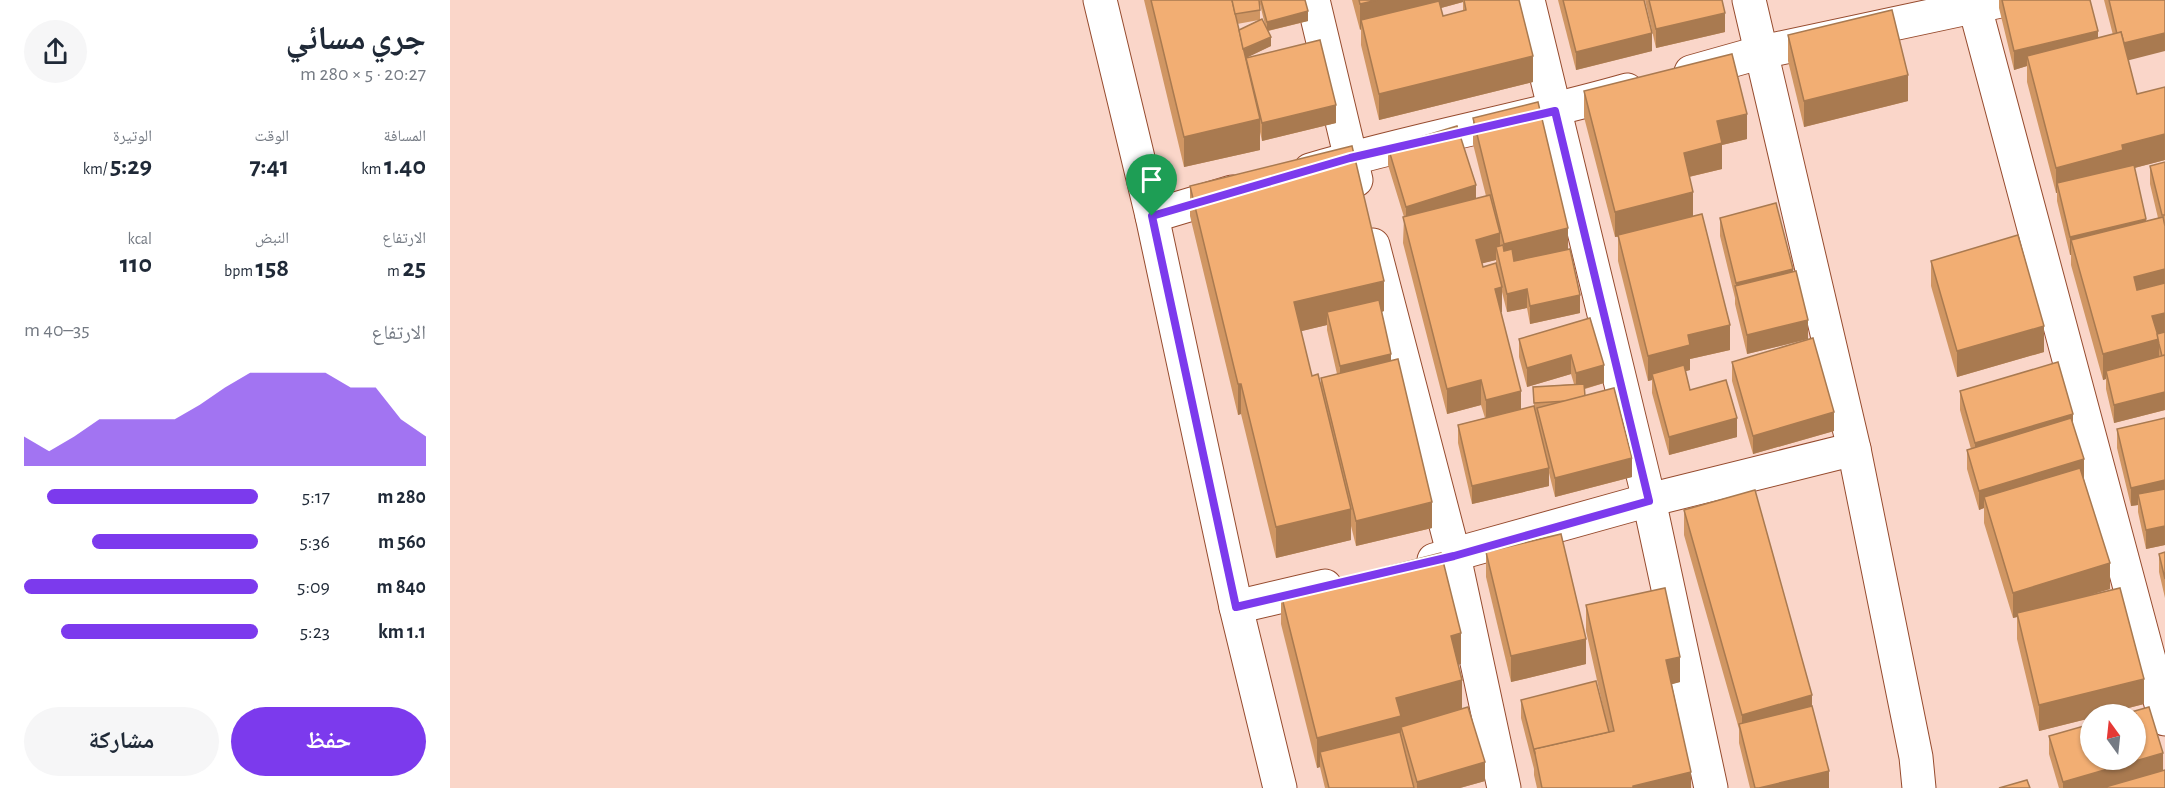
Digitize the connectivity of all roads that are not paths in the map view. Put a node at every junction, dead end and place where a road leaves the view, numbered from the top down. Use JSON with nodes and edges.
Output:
{"nodes":[{"id":1,"x":1100,"y":0,"type":"edge"},
{"id":2,"x":1313,"y":0,"type":"edge"},
{"id":3,"x":1528,"y":0,"type":"edge"},
{"id":4,"x":1749,"y":0,"type":"edge"},
{"id":5,"x":1984,"y":2,"type":"edge"},
{"id":6,"x":1762,"y":52,"type":"junction"},
{"id":7,"x":1555,"y":111,"type":"junction"},
{"id":8,"x":1350,"y":158,"type":"junction"},
{"id":9,"x":1152,"y":216,"type":"junction"},
{"id":10,"x":1854,"y":449,"type":"junction"},
{"id":11,"x":1649,"y":501,"type":"junction"},
{"id":12,"x":1454,"y":556,"type":"junction"},
{"id":13,"x":1408,"y":566,"type":"edge"},
{"id":14,"x":1351,"y":580,"type":"edge"},
{"id":15,"x":1236,"y":607,"type":"junction"},
{"id":16,"x":2165,"y":719,"type":"edge"},
{"id":17,"x":1280,"y":788,"type":"edge"},
{"id":18,"x":1504,"y":788,"type":"edge"},
{"id":19,"x":1711,"y":788,"type":"edge"},
{"id":20,"x":1919,"y":788,"type":"edge"}],
"edges":[{"from":1,"to":9,"type":"street"},
{"from":2,"to":8,"type":"street"},
{"from":3,"to":7,"type":"street"},
{"from":4,"to":6,"type":"street"},
{"from":5,"to":6,"type":"street"},
{"from":5,"to":16,"type":"street"},
{"from":6,"to":7,"type":"street"},
{"from":6,"to":10,"type":"street"},
{"from":7,"to":8,"type":"street"},
{"from":7,"to":11,"type":"street"},
{"from":8,"to":9,"type":"street"},
{"from":8,"to":12,"type":"street"},
{"from":9,"to":15,"type":"street"},
{"from":10,"to":11,"type":"street"},
{"from":10,"to":20,"type":"street"},
{"from":11,"to":12,"type":"street"},
{"from":11,"to":19,"type":"street"},
{"from":12,"to":13,"type":"street"},
{"from":12,"to":18,"type":"street"},
{"from":14,"to":15,"type":"street"},
{"from":15,"to":17,"type":"street"}]}
